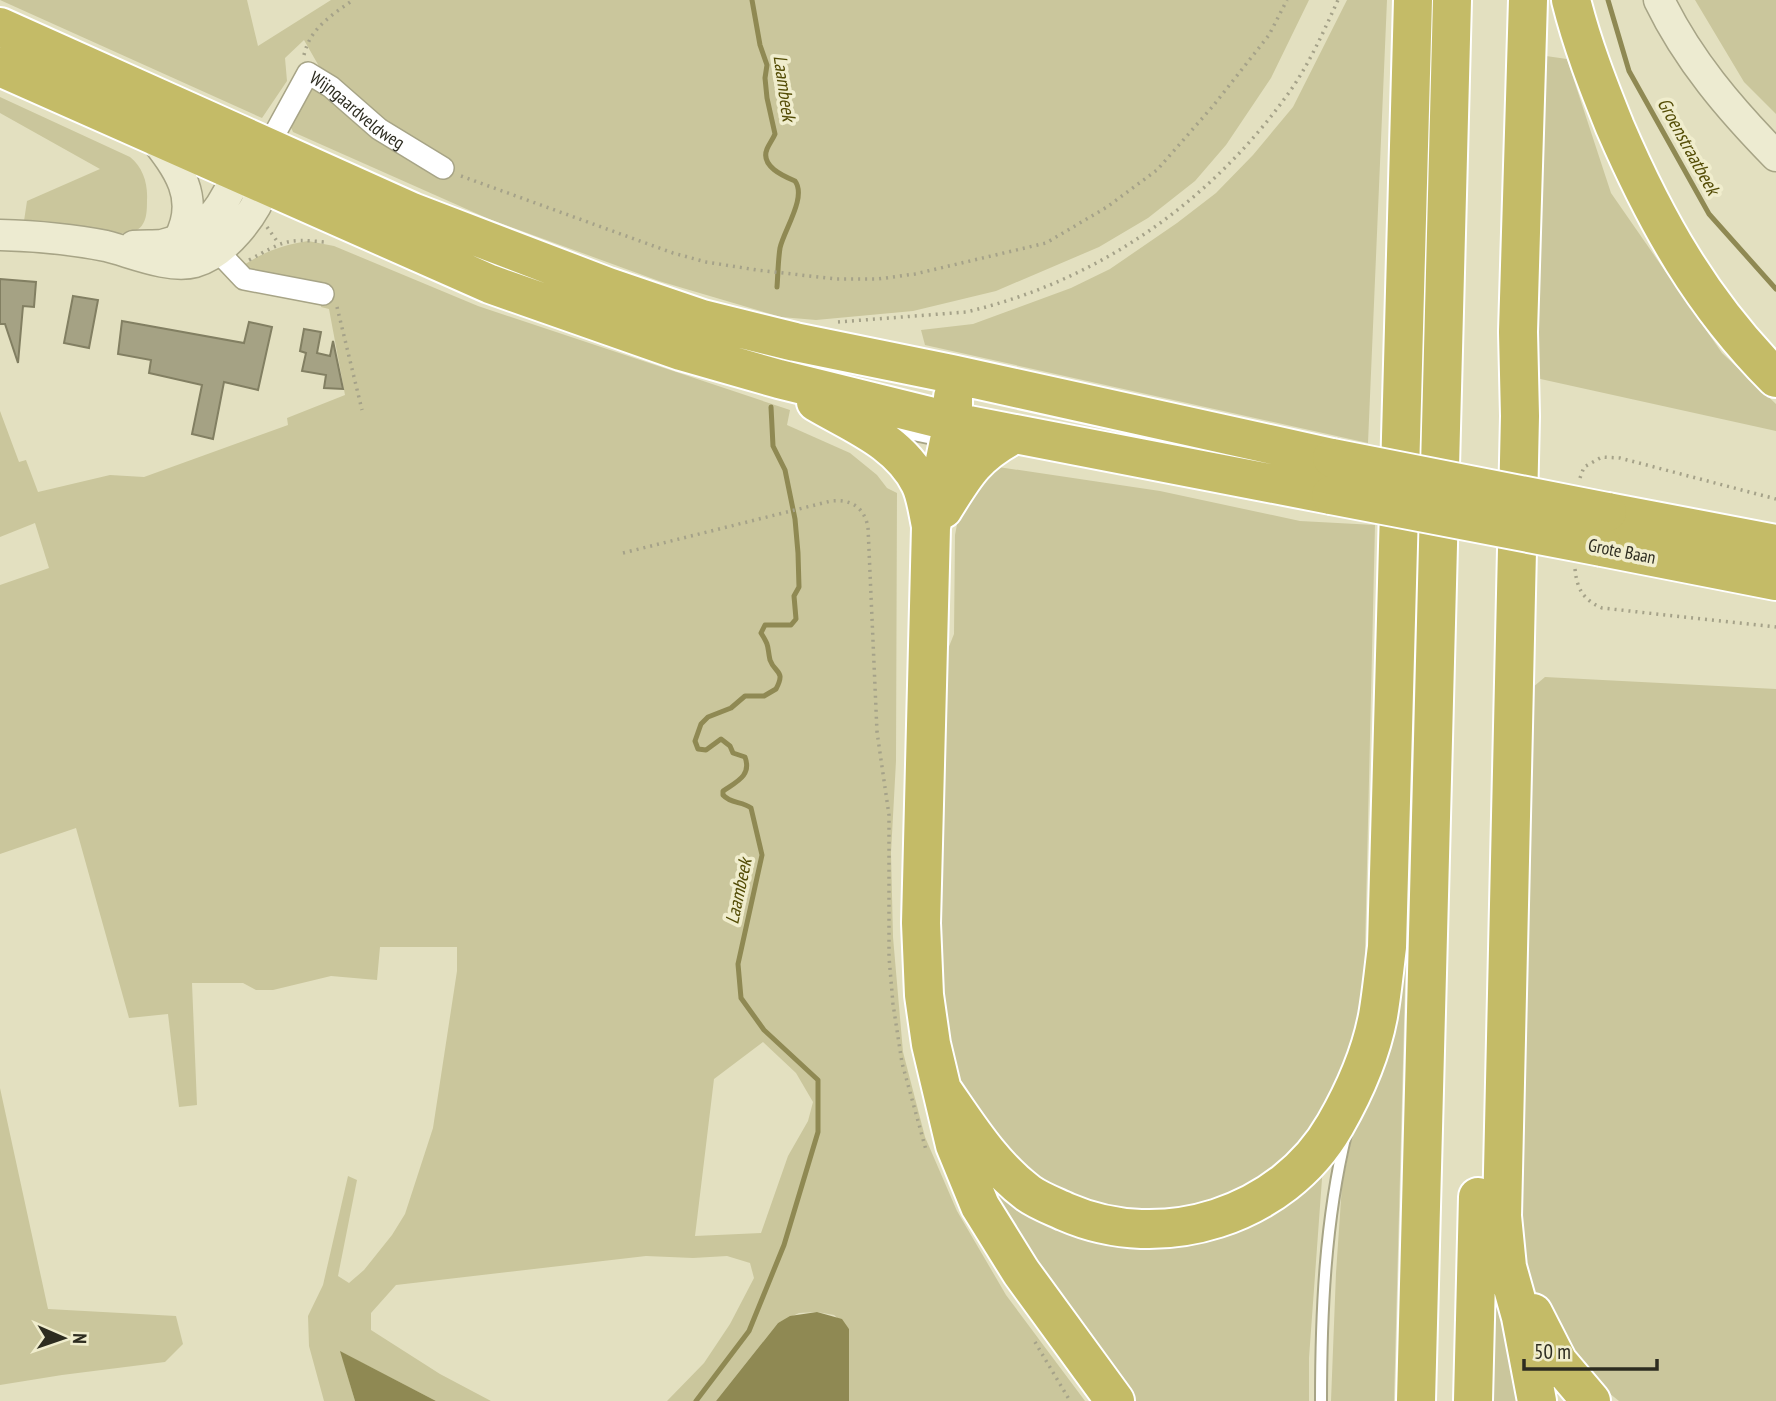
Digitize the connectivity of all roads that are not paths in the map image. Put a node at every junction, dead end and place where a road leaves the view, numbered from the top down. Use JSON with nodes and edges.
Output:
{"nodes":[{"id":1,"x":1413,"y":0,"type":"edge"},
{"id":2,"x":1452,"y":0,"type":"edge"},
{"id":3,"x":1508,"y":0,"type":"edge"},
{"id":4,"x":1528,"y":0,"type":"edge"},
{"id":5,"x":1571,"y":0,"type":"edge"},
{"id":6,"x":1659,"y":0,"type":"edge"},
{"id":7,"x":0,"y":27,"type":"edge"},
{"id":8,"x":0,"y":67,"type":"edge"},
{"id":9,"x":152,"y":134,"type":"junction"},
{"id":10,"x":268,"y":146,"type":"junction"},
{"id":11,"x":1776,"y":156,"type":"edge"},
{"id":12,"x":443,"y":168,"type":"road end"},
{"id":13,"x":252,"y":179,"type":"junction"},
{"id":14,"x":188,"y":234,"type":"junction"},
{"id":15,"x":0,"y":235,"type":"edge"},
{"id":16,"x":106,"y":246,"type":"junction"},
{"id":17,"x":217,"y":252,"type":"junction"},
{"id":18,"x":323,"y":294,"type":"road end"},
{"id":19,"x":952,"y":374,"type":"junction"},
{"id":20,"x":1776,"y":378,"type":"edge"},
{"id":21,"x":779,"y":379,"type":"junction"},
{"id":22,"x":853,"y":422,"type":"junction"},
{"id":23,"x":950,"y":433,"type":"junction"},
{"id":24,"x":1015,"y":434,"type":"junction"},
{"id":25,"x":920,"y":483,"type":"junction"},
{"id":26,"x":931,"y":527,"type":"junction"},
{"id":27,"x":1604,"y":529,"type":"junction"},
{"id":28,"x":1776,"y":544,"type":"edge"},
{"id":29,"x":1776,"y":581,"type":"edge"},
{"id":30,"x":1359,"y":1077,"type":"junction"},
{"id":31,"x":943,"y":1091,"type":"junction"},
{"id":32,"x":1502,"y":1191,"type":"junction"},
{"id":33,"x":1115,"y":1401,"type":"edge"},
{"id":34,"x":1321,"y":1401,"type":"edge"},
{"id":35,"x":1416,"y":1401,"type":"edge"},
{"id":36,"x":1473,"y":1401,"type":"edge"},
{"id":37,"x":1537,"y":1401,"type":"edge"},
{"id":38,"x":1591,"y":1401,"type":"edge"}],
"edges":[{"from":1,"to":30,"type":"highway"},
{"from":2,"to":35,"type":"highway"},
{"from":3,"to":36,"type":"highway"},
{"from":4,"to":32,"type":"highway"},
{"from":5,"to":20,"type":"highway"},
{"from":6,"to":11,"type":"street"},
{"from":7,"to":10,"type":"highway","name":"Grote Baan"},
{"from":8,"to":9,"type":"highway"},
{"from":9,"to":13,"type":"highway"},
{"from":9,"to":14,"type":"street"},
{"from":10,"to":12,"type":"street","name":"Wijngaardveldweg"},
{"from":10,"to":13,"type":"street"},
{"from":10,"to":19,"type":"highway","name":"Grote Baan"},
{"from":13,"to":14,"type":"street"},
{"from":13,"to":17,"type":"street"},
{"from":13,"to":21,"type":"highway"},
{"from":14,"to":16,"type":"street"},
{"from":14,"to":17,"type":"street"},
{"from":15,"to":16,"type":"street"},
{"from":16,"to":17,"type":"street"},
{"from":17,"to":18,"type":"street"},
{"from":19,"to":23,"type":"highway"},
{"from":19,"to":27,"type":"highway","name":"Grote Baan","bridge":true},
{"from":21,"to":22,"type":"highway"},
{"from":21,"to":23,"type":"highway","name":"Grote Baan"},
{"from":22,"to":23,"type":"lane"},
{"from":22,"to":25,"type":"highway"},
{"from":23,"to":24,"type":"highway","name":"Grote Baan"},
{"from":23,"to":25,"type":"highway"},
{"from":23,"to":26,"type":"highway"},
{"from":24,"to":26,"type":"highway"},
{"from":24,"to":27,"type":"highway","name":"Grote Baan","bridge":true},
{"from":25,"to":26,"type":"highway"},
{"from":26,"to":31,"type":"highway"},
{"from":27,"to":28,"type":"highway","name":"Grote Baan"},
{"from":27,"to":29,"type":"highway","name":"Grote Baan"},
{"from":30,"to":31,"type":"highway"},
{"from":30,"to":34,"type":"lane"},
{"from":31,"to":33,"type":"highway"},
{"from":32,"to":37,"type":"highway"},
{"from":32,"to":38,"type":"highway"}]}
